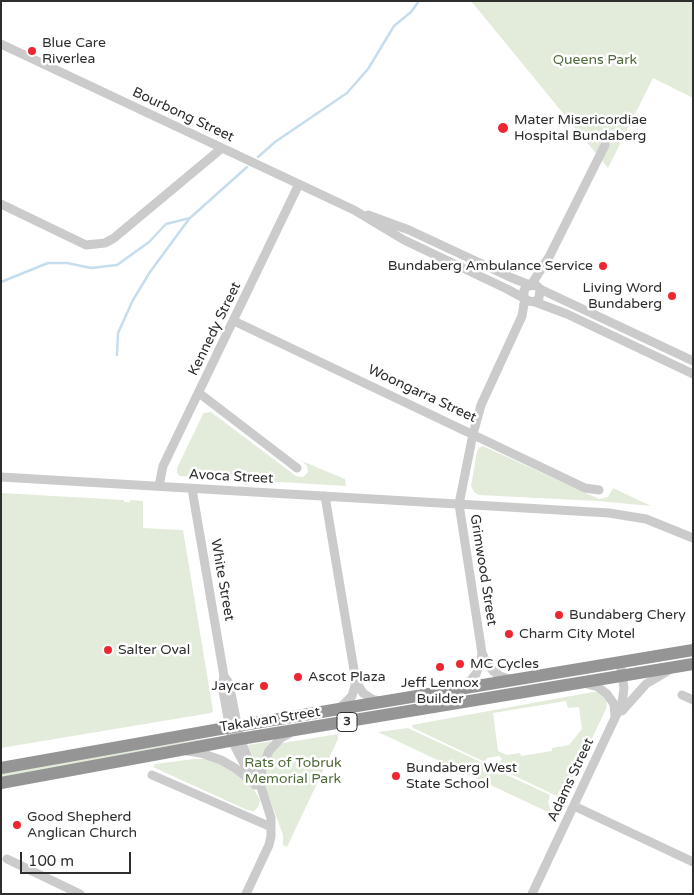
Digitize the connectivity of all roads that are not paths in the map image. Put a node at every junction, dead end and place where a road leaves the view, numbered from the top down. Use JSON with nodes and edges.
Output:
{"nodes":[{"id":1,"x":1,"y":44,"type":"edge"},
{"id":2,"x":605,"y":145,"type":"dead end"},
{"id":3,"x":222,"y":148,"type":"junction"},
{"id":4,"x":299,"y":184,"type":"junction"},
{"id":5,"x":1,"y":204,"type":"edge"},
{"id":6,"x":354,"y":210,"type":"junction"},
{"id":7,"x":406,"y":228,"type":"junction"},
{"id":8,"x":401,"y":238,"type":"junction"},
{"id":9,"x":549,"y":257,"type":"junction"},
{"id":10,"x":530,"y":285,"type":"junction"},
{"id":11,"x":540,"y":289,"type":"junction"},
{"id":12,"x":525,"y":298,"type":"junction"},
{"id":13,"x":534,"y":302,"type":"junction"},
{"id":14,"x":522,"y":316,"type":"junction"},
{"id":15,"x":234,"y":321,"type":"junction"},
{"id":16,"x":693,"y":361,"type":"edge"},
{"id":17,"x":693,"y":374,"type":"edge"},
{"id":18,"x":199,"y":393,"type":"junction"},
{"id":19,"x":473,"y":434,"type":"junction"},
{"id":20,"x":297,"y":468,"type":"dead end"},
{"id":21,"x":1,"y":477,"type":"edge"},
{"id":22,"x":159,"y":486,"type":"junction"},
{"id":23,"x":192,"y":489,"type":"junction"},
{"id":24,"x":599,"y":490,"type":"dead end"},
{"id":25,"x":325,"y":496,"type":"junction"},
{"id":26,"x":459,"y":504,"type":"junction"},
{"id":27,"x":693,"y":538,"type":"edge"},
{"id":28,"x":693,"y":650,"type":"edge"},
{"id":29,"x":482,"y":653,"type":"junction"},
{"id":30,"x":620,"y":662,"type":"junction"},
{"id":31,"x":693,"y":664,"type":"edge"},
{"id":32,"x":677,"y":667,"type":"junction"},
{"id":33,"x":623,"y":676,"type":"junction"},
{"id":34,"x":512,"y":680,"type":"junction"},
{"id":35,"x":356,"y":682,"type":"junction"},
{"id":36,"x":580,"y":683,"type":"junction"},
{"id":37,"x":455,"y":689,"type":"junction"},
{"id":38,"x":682,"y":695,"type":"dead end"},
{"id":39,"x":693,"y":700,"type":"edge"},
{"id":40,"x":382,"y":701,"type":"junction"},
{"id":41,"x":339,"y":708,"type":"junction"},
{"id":42,"x":614,"y":721,"type":"junction"},
{"id":43,"x":233,"y":726,"type":"junction"},
{"id":44,"x":300,"y":730,"type":"junction"},
{"id":45,"x":236,"y":740,"type":"junction"},
{"id":46,"x":179,"y":751,"type":"junction"},
{"id":47,"x":1,"y":768,"type":"edge"},
{"id":48,"x":152,"y":774,"type":"dead end"},
{"id":49,"x":1,"y":783,"type":"edge"},
{"id":50,"x":260,"y":790,"type":"junction"},
{"id":51,"x":574,"y":806,"type":"junction"},
{"id":52,"x":271,"y":827,"type":"junction"},
{"id":53,"x":7,"y":859,"type":"dead end"},
{"id":54,"x":693,"y":862,"type":"edge"},
{"id":55,"x":80,"y":894,"type":"edge"},
{"id":56,"x":246,"y":894,"type":"edge"},
{"id":57,"x":532,"y":894,"type":"edge"}],
"edges":[{"from":1,"to":3,"type":"street","name":"Bourbong Street"},
{"from":2,"to":9,"type":"street"},
{"from":3,"to":4,"type":"street","name":"Bourbong Street"},
{"from":3,"to":5,"type":"street"},
{"from":4,"to":6,"type":"street","name":"Bourbong Street"},
{"from":4,"to":15,"type":"street","name":"Kennedy Street"},
{"from":6,"to":7,"type":"street","name":"Bourbong Street"},
{"from":6,"to":8,"type":"street","name":"Bourbong Street"},
{"from":7,"to":8,"type":"street"},
{"from":7,"to":10,"type":"street","name":"Bourbong Street"},
{"from":8,"to":12,"type":"street","name":"Bourbong Street"},
{"from":9,"to":10,"type":"street"},
{"from":9,"to":11,"type":"street"},
{"from":10,"to":11,"type":"street"},
{"from":10,"to":12,"type":"street"},
{"from":11,"to":13,"type":"street"},
{"from":11,"to":16,"type":"street"},
{"from":12,"to":13,"type":"street"},
{"from":12,"to":14,"type":"street"},
{"from":13,"to":14,"type":"street"},
{"from":13,"to":17,"type":"street"},
{"from":14,"to":19,"type":"street","name":"Grimwood Street"},
{"from":15,"to":18,"type":"street","name":"Kennedy Street"},
{"from":15,"to":19,"type":"street","name":"Woongarra Street"},
{"from":18,"to":20,"type":"street"},
{"from":18,"to":22,"type":"street","name":"Kennedy Street"},
{"from":19,"to":24,"type":"street","name":"Woongarra Street"},
{"from":19,"to":26,"type":"street","name":"Grimwood Street"},
{"from":21,"to":22,"type":"street","name":"Avoca Street"},
{"from":22,"to":23,"type":"street","name":"Avoca Street"},
{"from":23,"to":25,"type":"street","name":"Avoca Street"},
{"from":23,"to":43,"type":"street","name":"White Street"},
{"from":25,"to":26,"type":"street","name":"Avoca Street"},
{"from":25,"to":35,"type":"street"},
{"from":26,"to":27,"type":"street"},
{"from":26,"to":29,"type":"street","name":"Grimwood Street"},
{"from":28,"to":30,"type":"highway","name":"Takalvan Street","number":"3"},
{"from":29,"to":34,"type":"street","name":"Grimwood Street"},
{"from":29,"to":37,"type":"street","name":"Grimwood Street"},
{"from":30,"to":33,"type":"street","name":"Adams Street"},
{"from":30,"to":34,"type":"highway","name":"Takalvan Street","number":"3"},
{"from":31,"to":32,"type":"highway","name":"Takalvan Street","number":"3"},
{"from":32,"to":33,"type":"highway","name":"Takalvan Street","number":"3"},
{"from":32,"to":42,"type":"street"},
{"from":33,"to":36,"type":"highway","name":"Takalvan Street","number":"3"},
{"from":33,"to":42,"type":"street","name":"Adams Street"},
{"from":34,"to":37,"type":"highway","name":"Takalvan Street","number":"3"},
{"from":35,"to":40,"type":"street"},
{"from":35,"to":41,"type":"street"},
{"from":36,"to":42,"type":"street"},
{"from":36,"to":44,"type":"highway","name":"Takalvan Street","number":"3"},
{"from":37,"to":40,"type":"highway","name":"Takalvan Street","number":"3"},
{"from":38,"to":39,"type":"street"},
{"from":40,"to":41,"type":"highway","name":"Takalvan Street","number":"3"},
{"from":41,"to":43,"type":"highway","name":"Takalvan Street","number":"3"},
{"from":42,"to":51,"type":"street","name":"Adams Street"},
{"from":43,"to":45,"type":"street","name":"White Street"},
{"from":43,"to":47,"type":"highway","name":"Takalvan Street","number":"3"},
{"from":44,"to":45,"type":"highway","name":"Takalvan Street","number":"3"},
{"from":44,"to":50,"type":"street"},
{"from":45,"to":46,"type":"highway","name":"Takalvan Street","number":"3"},
{"from":45,"to":50,"type":"street","name":"White Street"},
{"from":46,"to":49,"type":"highway","name":"Takalvan Street","number":"3"},
{"from":46,"to":50,"type":"street"},
{"from":48,"to":52,"type":"street"},
{"from":50,"to":52,"type":"street"},
{"from":51,"to":54,"type":"street"},
{"from":51,"to":57,"type":"street","name":"Adams Street"},
{"from":52,"to":56,"type":"street"},
{"from":53,"to":55,"type":"street"}]}
